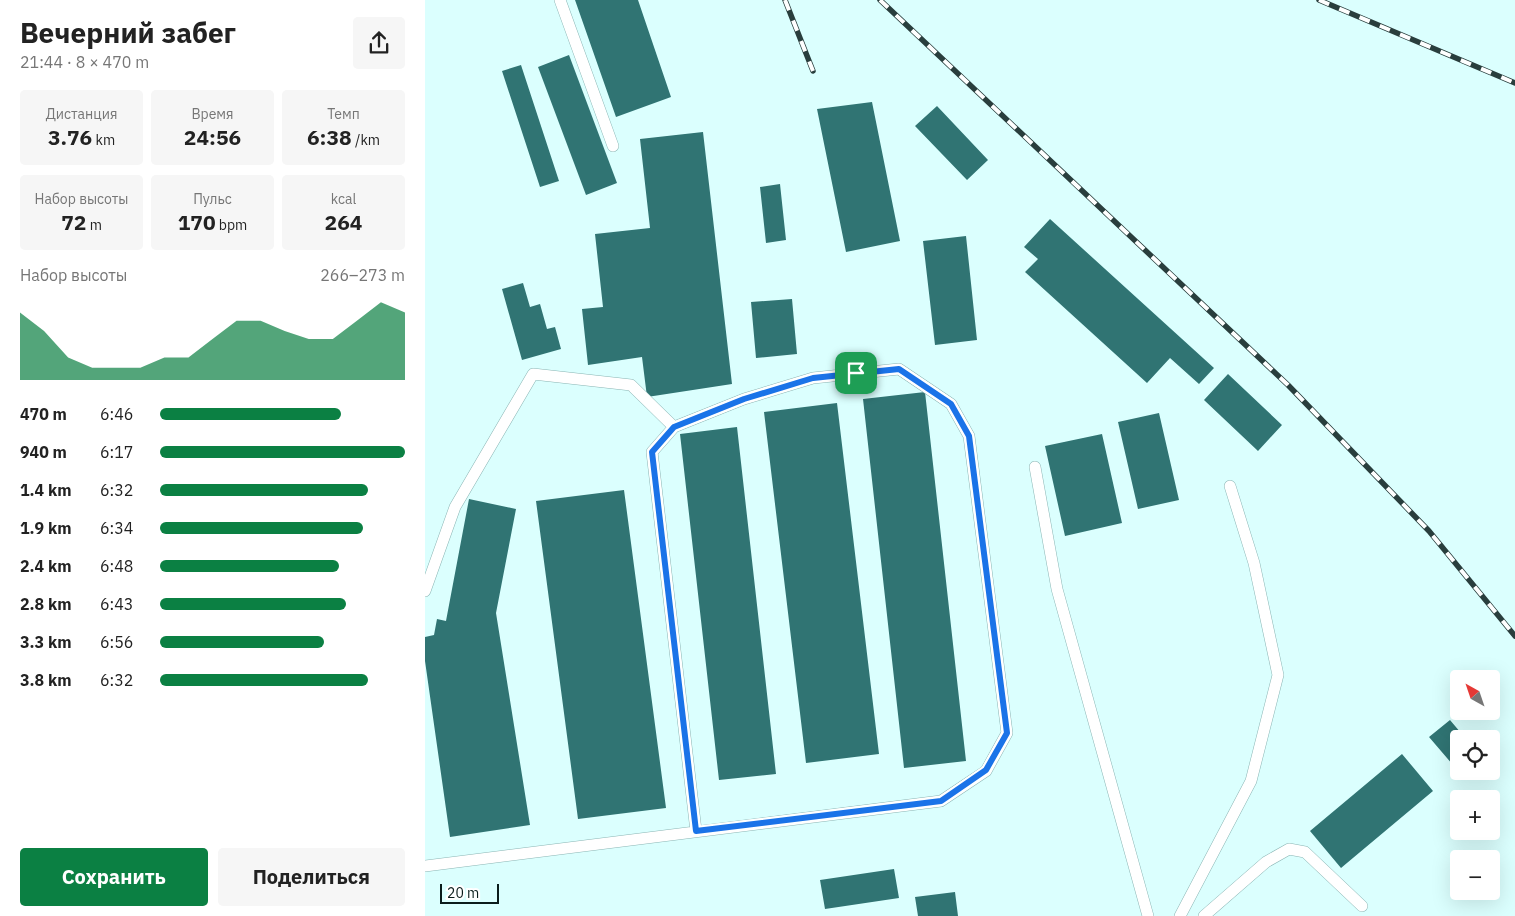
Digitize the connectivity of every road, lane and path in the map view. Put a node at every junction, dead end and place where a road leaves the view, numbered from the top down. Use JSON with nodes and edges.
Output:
{"nodes":[{"id":1,"x":560,"y":0,"type":"edge"},
{"id":2,"x":613,"y":146,"type":"dead end"},
{"id":3,"x":674,"y":427,"type":"junction"},
{"id":4,"x":1035,"y":467,"type":"dead end"},
{"id":5,"x":1230,"y":486,"type":"dead end"},
{"id":6,"x":425,"y":591,"type":"edge"},
{"id":7,"x":696,"y":831,"type":"junction"},
{"id":8,"x":425,"y":866,"type":"edge"},
{"id":9,"x":1362,"y":906,"type":"dead end"},
{"id":10,"x":1148,"y":916,"type":"edge"},
{"id":11,"x":1180,"y":916,"type":"edge"},
{"id":12,"x":1204,"y":916,"type":"edge"}],
"edges":[{"from":1,"to":2,"type":"lane"},
{"from":3,"to":6,"type":"lane"},
{"from":3,"to":7,"type":"lane"},
{"from":3,"to":7,"type":"lane"},
{"from":4,"to":10,"type":"lane"},
{"from":5,"to":11,"type":"lane"},
{"from":7,"to":8,"type":"lane"},
{"from":9,"to":12,"type":"lane"}]}
